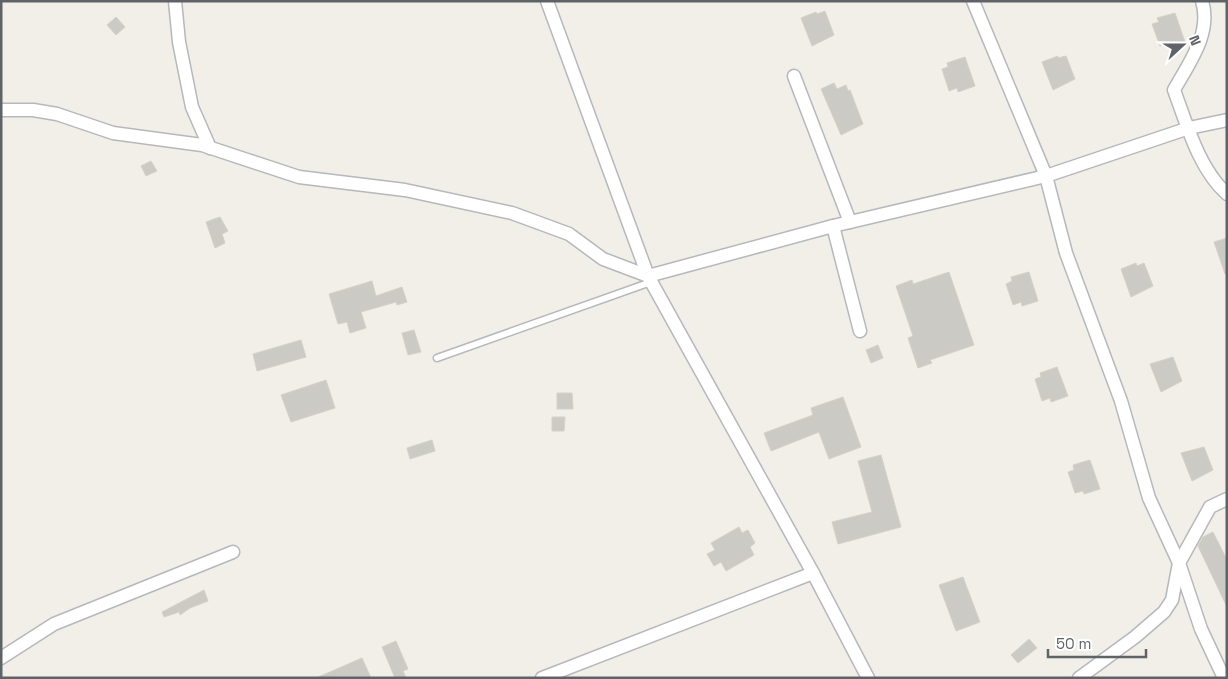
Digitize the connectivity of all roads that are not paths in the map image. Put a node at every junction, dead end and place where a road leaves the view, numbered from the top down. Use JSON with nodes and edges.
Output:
{"nodes":[{"id":1,"x":175,"y":1,"type":"edge"},
{"id":2,"x":547,"y":1,"type":"edge"},
{"id":3,"x":973,"y":1,"type":"edge"},
{"id":4,"x":1202,"y":1,"type":"edge"},
{"id":5,"x":794,"y":76,"type":"dead end"},
{"id":6,"x":1,"y":110,"type":"edge"},
{"id":7,"x":1227,"y":120,"type":"edge"},
{"id":8,"x":1188,"y":128,"type":"junction"},
{"id":9,"x":210,"y":148,"type":"junction"},
{"id":10,"x":1046,"y":176,"type":"junction"},
{"id":11,"x":1227,"y":194,"type":"edge"},
{"id":12,"x":850,"y":222,"type":"junction"},
{"id":13,"x":833,"y":226,"type":"junction"},
{"id":14,"x":650,"y":279,"type":"junction"},
{"id":15,"x":860,"y":331,"type":"dead end"},
{"id":16,"x":437,"y":358,"type":"dead end"},
{"id":17,"x":1227,"y":499,"type":"edge"},
{"id":18,"x":233,"y":552,"type":"dead end"},
{"id":19,"x":1179,"y":563,"type":"junction"},
{"id":20,"x":813,"y":573,"type":"junction"},
{"id":21,"x":1,"y":658,"type":"edge"},
{"id":22,"x":542,"y":678,"type":"edge"},
{"id":23,"x":868,"y":678,"type":"edge"},
{"id":24,"x":1079,"y":678,"type":"edge"},
{"id":25,"x":1224,"y":678,"type":"edge"}],
"edges":[{"from":1,"to":9,"type":"street"},
{"from":2,"to":14,"type":"street"},
{"from":3,"to":10,"type":"street"},
{"from":4,"to":8,"type":"street"},
{"from":5,"to":12,"type":"street"},
{"from":6,"to":9,"type":"street"},
{"from":7,"to":8,"type":"street"},
{"from":8,"to":10,"type":"street"},
{"from":8,"to":11,"type":"street"},
{"from":9,"to":14,"type":"street"},
{"from":10,"to":12,"type":"street"},
{"from":10,"to":19,"type":"street"},
{"from":12,"to":13,"type":"street"},
{"from":13,"to":14,"type":"street"},
{"from":13,"to":15,"type":"street"},
{"from":14,"to":16,"type":"lane"},
{"from":14,"to":20,"type":"street"},
{"from":17,"to":19,"type":"street"},
{"from":18,"to":21,"type":"street"},
{"from":19,"to":24,"type":"street"},
{"from":19,"to":25,"type":"street"},
{"from":20,"to":22,"type":"street"},
{"from":20,"to":23,"type":"street"}]}
